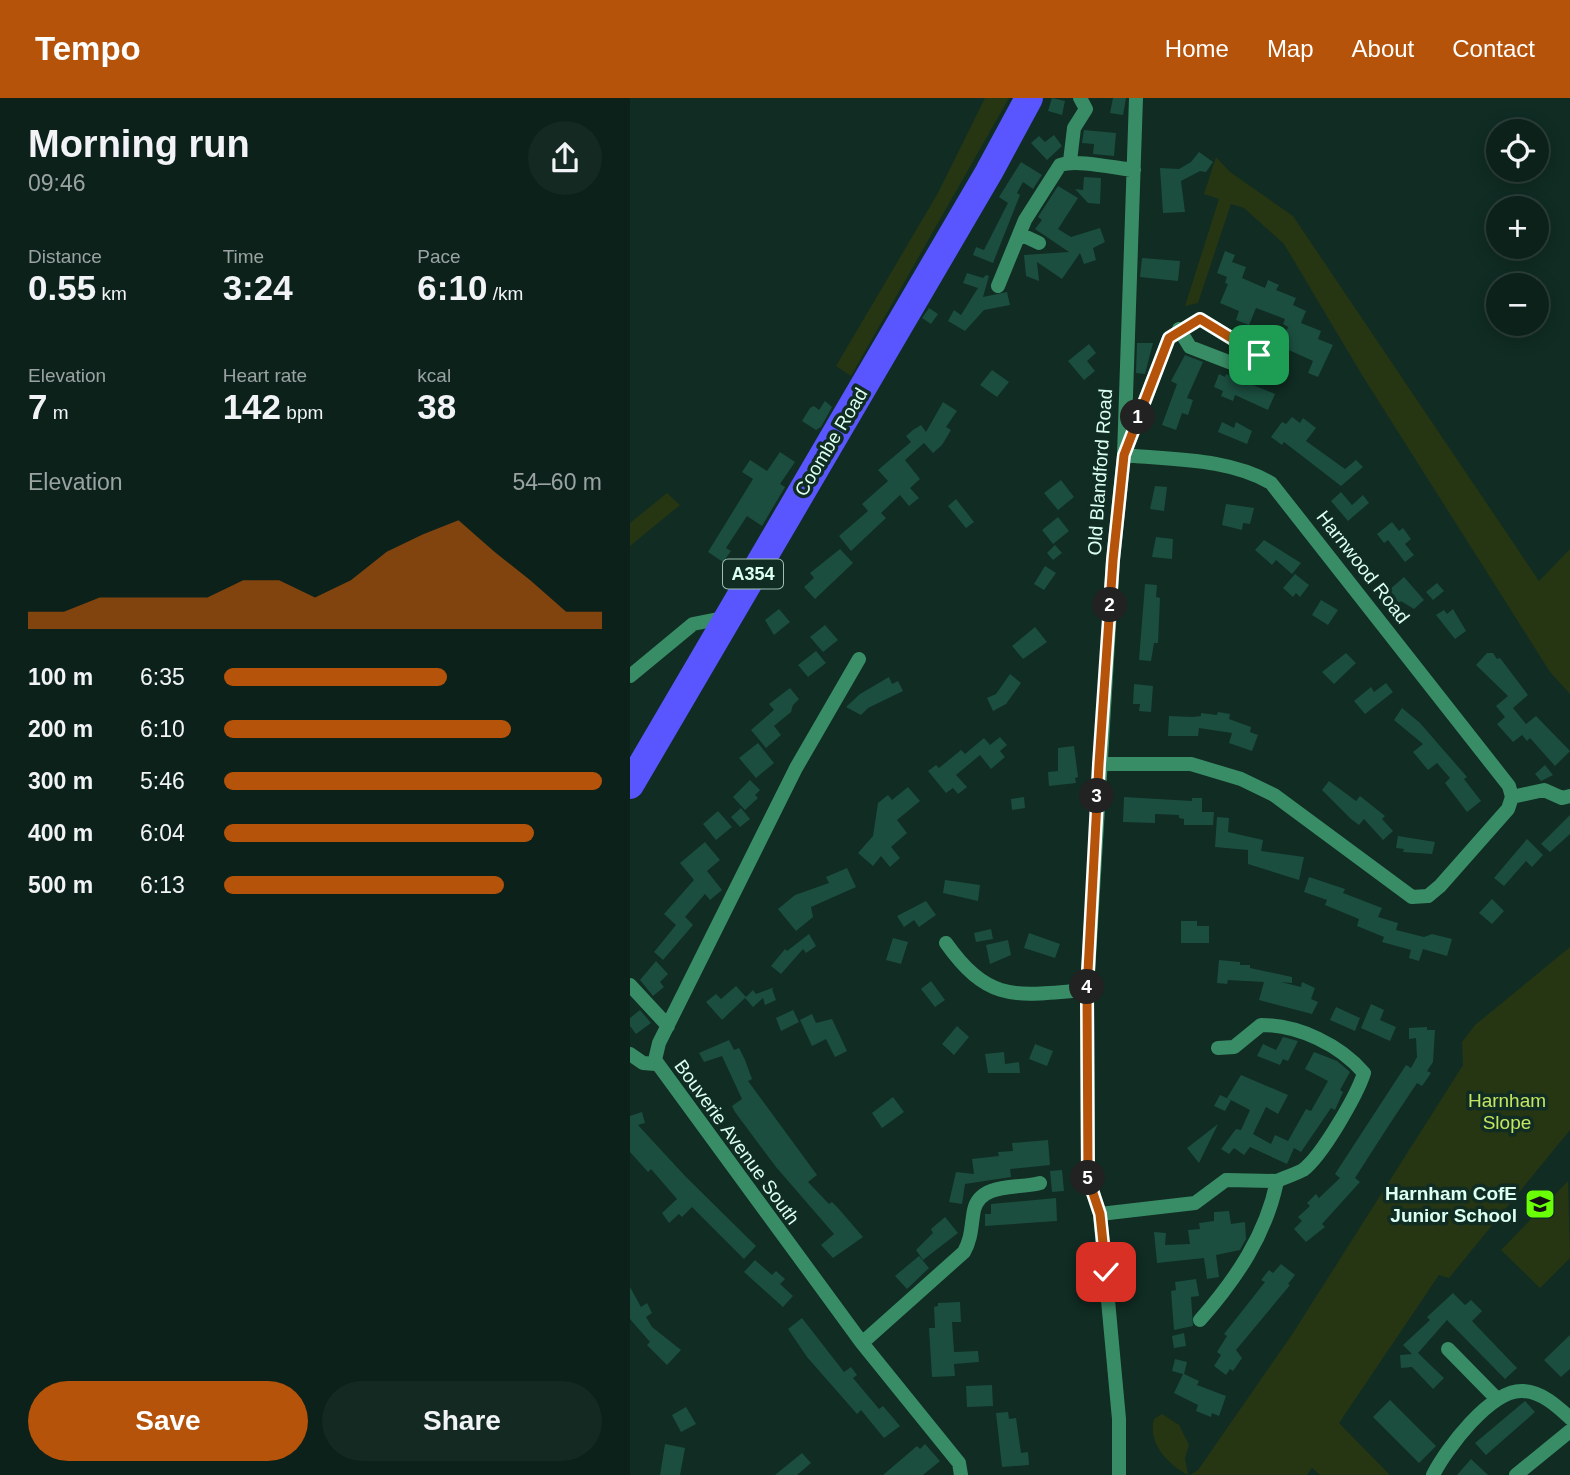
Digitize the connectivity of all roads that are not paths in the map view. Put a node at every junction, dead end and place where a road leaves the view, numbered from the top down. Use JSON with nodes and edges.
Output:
{"nodes":[{"id":1,"x":1029,"y":98,"type":"edge"},
{"id":2,"x":1136,"y":98,"type":"edge"},
{"id":3,"x":1087,"y":104,"type":"edge"},
{"id":4,"x":1070,"y":161,"type":"junction"},
{"id":5,"x":1133,"y":170,"type":"junction"},
{"id":6,"x":1020,"y":234,"type":"junction"},
{"id":7,"x":1039,"y":243,"type":"dead end"},
{"id":8,"x":998,"y":286,"type":"dead end"},
{"id":9,"x":1179,"y":330,"type":"junction"},
{"id":10,"x":1259,"y":355,"type":"dead end"},
{"id":11,"x":1259,"y":374,"type":"dead end"},
{"id":12,"x":1124,"y":455,"type":"junction"},
{"id":13,"x":728,"y":617,"type":"junction"},
{"id":14,"x":859,"y":659,"type":"dead end"},
{"id":15,"x":630,"y":676,"type":"edge"},
{"id":16,"x":1099,"y":764,"type":"junction"},
{"id":17,"x":630,"y":785,"type":"edge"},
{"id":18,"x":1570,"y":796,"type":"edge"},
{"id":19,"x":1512,"y":797,"type":"junction"},
{"id":20,"x":946,"y":943,"type":"dead end"},
{"id":21,"x":630,"y":985,"type":"edge"},
{"id":22,"x":1087,"y":990,"type":"junction"},
{"id":23,"x":668,"y":1026,"type":"junction"},
{"id":24,"x":1218,"y":1048,"type":"dead end"},
{"id":25,"x":630,"y":1054,"type":"edge"},
{"id":26,"x":656,"y":1064,"type":"junction"},
{"id":27,"x":1277,"y":1181,"type":"junction"},
{"id":28,"x":1040,"y":1183,"type":"dead end"},
{"id":29,"x":1100,"y":1214,"type":"junction"},
{"id":30,"x":1200,"y":1320,"type":"dead end"},
{"id":31,"x":862,"y":1343,"type":"junction"},
{"id":32,"x":1448,"y":1349,"type":"dead end"},
{"id":33,"x":1497,"y":1399,"type":"junction"},
{"id":34,"x":1570,"y":1418,"type":"edge"},
{"id":35,"x":1570,"y":1431,"type":"edge"},
{"id":36,"x":962,"y":1472,"type":"edge"},
{"id":37,"x":1119,"y":1475,"type":"edge"},
{"id":38,"x":1433,"y":1475,"type":"edge"},
{"id":39,"x":1516,"y":1475,"type":"edge"}],
"edges":[{"from":1,"to":13,"type":"highway","name":"Coombe Road","number":"A354"},
{"from":2,"to":5,"type":"street","name":"Old Blandford Road"},
{"from":3,"to":4,"type":"street"},
{"from":4,"to":5,"type":"street"},
{"from":4,"to":6,"type":"street"},
{"from":5,"to":12,"type":"street","name":"Old Blandford Road"},
{"from":6,"to":7,"type":"street"},
{"from":6,"to":8,"type":"street"},
{"from":9,"to":10,"type":"street"},
{"from":9,"to":11,"type":"street"},
{"from":9,"to":12,"type":"street"},
{"from":12,"to":16,"type":"street","name":"Old Blandford Road"},
{"from":12,"to":19,"type":"street","name":"Harnwood Road"},
{"from":13,"to":15,"type":"street"},
{"from":13,"to":17,"type":"highway","name":"Coombe Road","number":"A354"},
{"from":14,"to":23,"type":"street","name":"Bouverie Avenue South"},
{"from":16,"to":19,"type":"street"},
{"from":16,"to":22,"type":"street","name":"Old Blandford Road"},
{"from":18,"to":19,"type":"street"},
{"from":20,"to":22,"type":"street"},
{"from":21,"to":23,"type":"street"},
{"from":22,"to":29,"type":"street","name":"Old Blandford Road"},
{"from":23,"to":26,"type":"street","name":"Bouverie Avenue South"},
{"from":24,"to":27,"type":"street"},
{"from":25,"to":26,"type":"street"},
{"from":26,"to":31,"type":"street","name":"Bouverie Avenue South"},
{"from":27,"to":29,"type":"street"},
{"from":27,"to":30,"type":"street"},
{"from":28,"to":31,"type":"street"},
{"from":29,"to":37,"type":"street","name":"Old Blandford Road"},
{"from":31,"to":36,"type":"street","name":"Bouverie Avenue South"},
{"from":32,"to":33,"type":"street"},
{"from":33,"to":34,"type":"street"},
{"from":33,"to":38,"type":"street"},
{"from":35,"to":39,"type":"street"}]}
